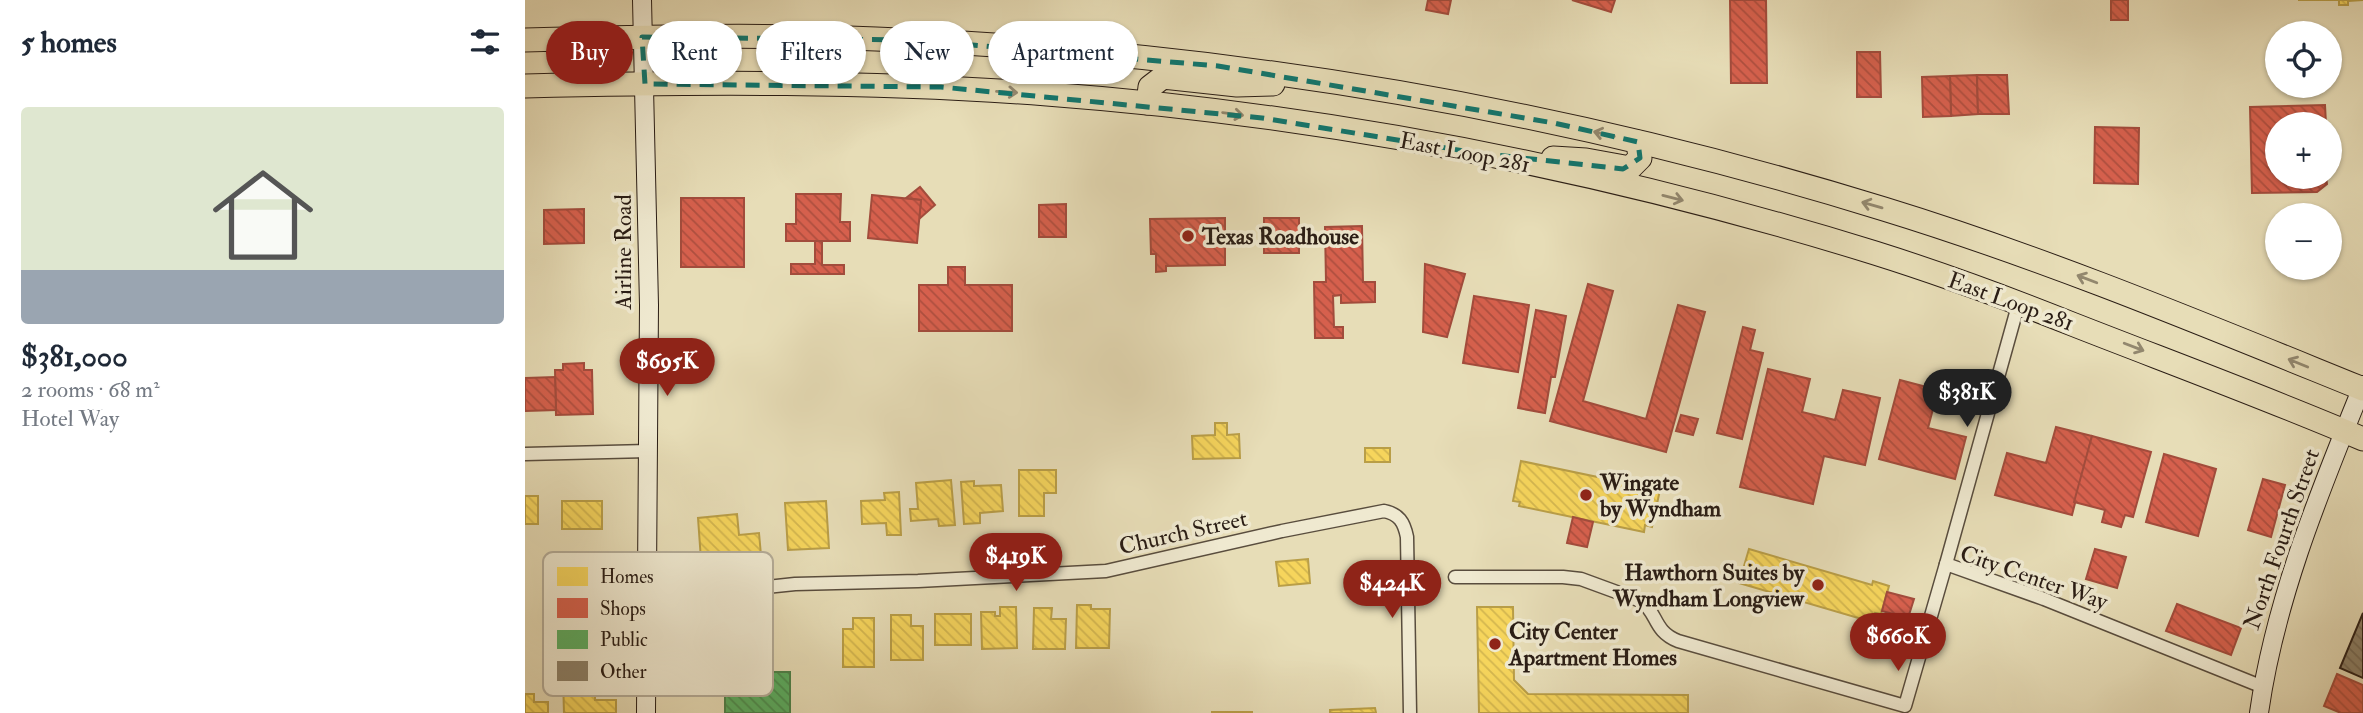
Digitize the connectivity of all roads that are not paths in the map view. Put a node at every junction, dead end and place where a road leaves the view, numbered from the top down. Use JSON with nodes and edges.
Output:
{"nodes":[{"id":1,"x":642,"y":0,"type":"edge"},
{"id":2,"x":642,"y":37,"type":"junction"},
{"id":3,"x":525,"y":40,"type":"edge"},
{"id":4,"x":1332,"y":82,"type":"junction"},
{"id":5,"x":645,"y":84,"type":"junction"},
{"id":6,"x":525,"y":86,"type":"edge"},
{"id":7,"x":1148,"y":103,"type":"junction"},
{"id":8,"x":1638,"y":142,"type":"junction"},
{"id":9,"x":1477,"y":153,"type":"junction"},
{"id":10,"x":2019,"y":302,"type":"junction"},
{"id":11,"x":2363,"y":388,"type":"edge"},
{"id":12,"x":2354,"y":435,"type":"edge"},
{"id":13,"x":648,"y":451,"type":"junction"},
{"id":14,"x":525,"y":454,"type":"edge"},
{"id":15,"x":647,"y":552,"type":"edge"},
{"id":16,"x":1946,"y":564,"type":"junction"},
{"id":17,"x":1455,"y":577,"type":"dead end"},
{"id":18,"x":773,"y":586,"type":"edge"},
{"id":19,"x":2263,"y":687,"type":"junction"},
{"id":20,"x":1410,"y":713,"type":"edge"},
{"id":21,"x":2259,"y":713,"type":"edge"}],
"edges":[{"from":1,"to":2,"type":"street","name":"Airline Road"},
{"from":2,"to":3,"type":"highway","name":"East Loop 281"},
{"from":2,"to":4,"type":"highway","name":"East Loop 281"},
{"from":2,"to":5,"type":"street","name":"Airline Road"},
{"from":4,"to":7,"type":"highway"},
{"from":8,"to":4,"type":"highway","name":"East Loop 281","one_way":true},
{"from":5,"to":6,"type":"highway","name":"East Loop 281"},
{"from":5,"to":7,"type":"highway","name":"East Loop 281","one_way":true},
{"from":5,"to":13,"type":"street","name":"Airline Road"},
{"from":7,"to":9,"type":"highway","name":"East Loop 281","one_way":true},
{"from":8,"to":9,"type":"highway"},
{"from":11,"to":8,"type":"highway","name":"East Loop 281","one_way":true},
{"from":9,"to":10,"type":"highway","name":"East Loop 281","one_way":true},
{"from":10,"to":12,"type":"highway","name":"East Loop 281","one_way":true},
{"from":10,"to":16,"type":"street"},
{"from":11,"to":12,"type":"street","name":"North Fourth Street"},
{"from":12,"to":19,"type":"street","name":"North Fourth Street"},
{"from":13,"to":14,"type":"street"},
{"from":13,"to":15,"type":"street","name":"Airline Road"},
{"from":16,"to":17,"type":"street","name":"City Center Way"},
{"from":16,"to":19,"type":"street","name":"City Center Way"},
{"from":18,"to":20,"type":"street","name":"Church Street"},
{"from":19,"to":21,"type":"street","name":"North Fourth Street"}]}
